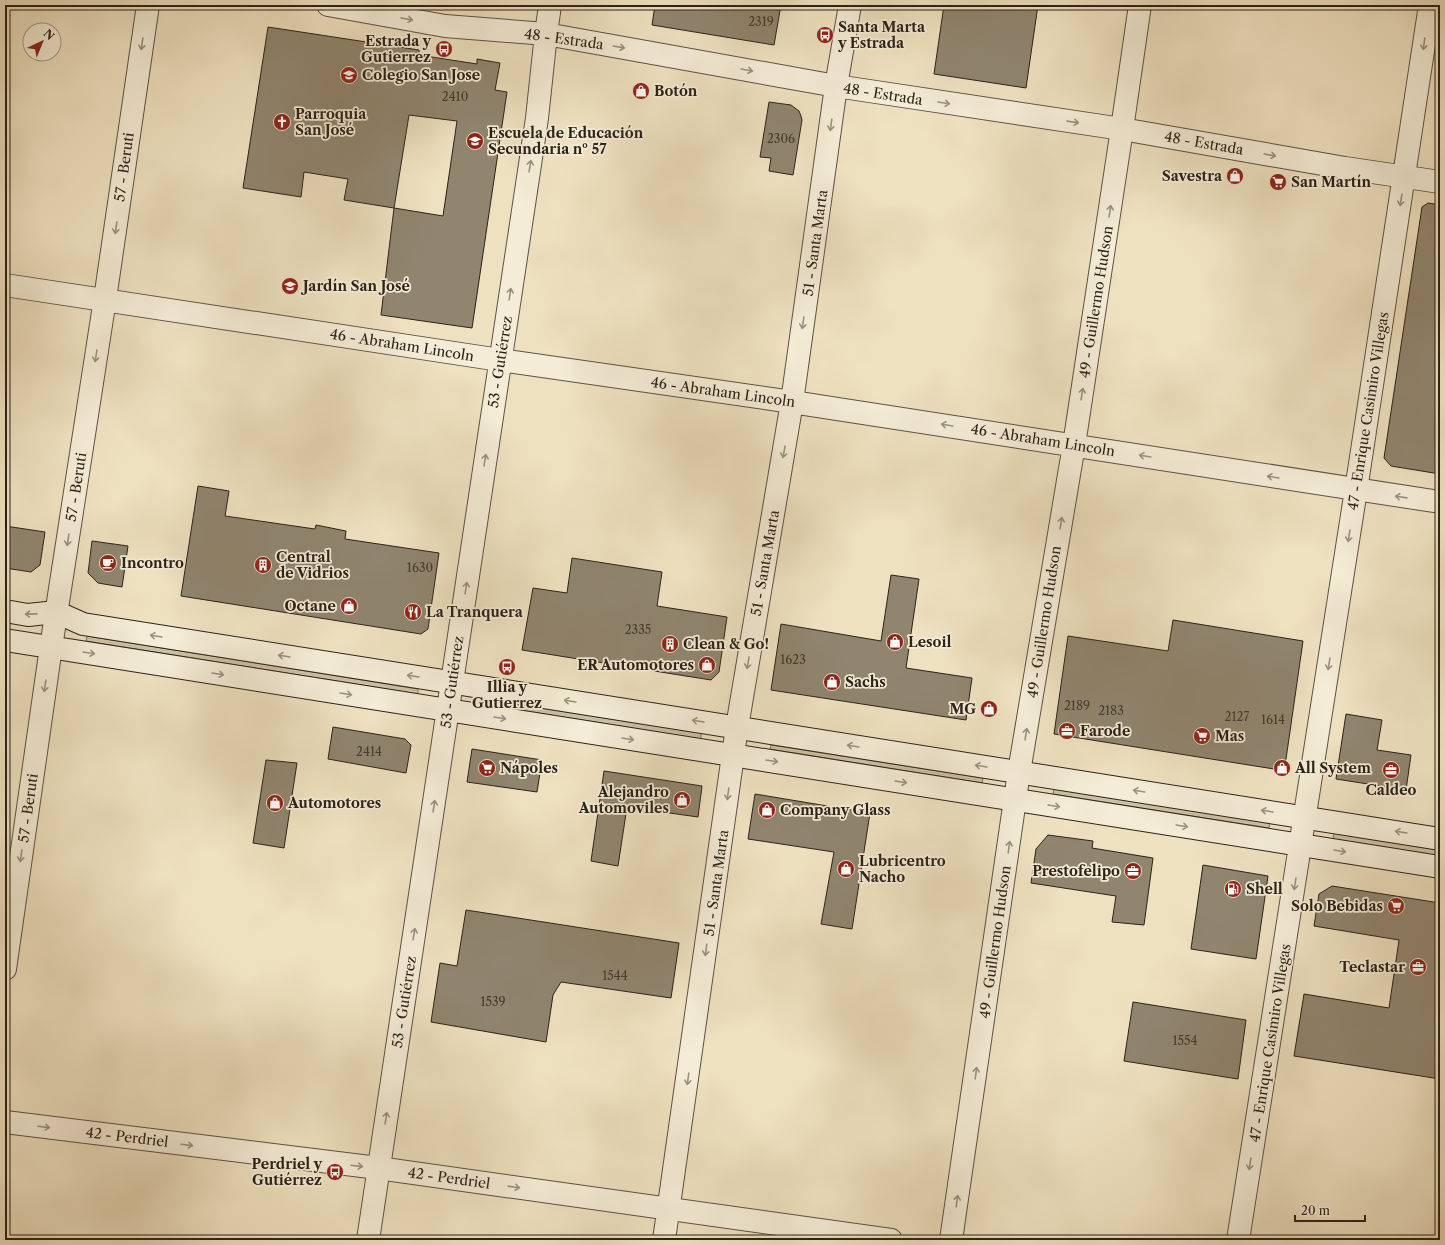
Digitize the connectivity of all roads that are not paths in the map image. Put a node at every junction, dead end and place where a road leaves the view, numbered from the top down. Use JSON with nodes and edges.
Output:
{"nodes":[{"id":1,"x":148,"y":5,"type":"edge"},
{"id":2,"x":328,"y":5,"type":"edge"},
{"id":3,"x":550,"y":5,"type":"edge"},
{"id":4,"x":850,"y":5,"type":"edge"},
{"id":5,"x":1140,"y":5,"type":"edge"},
{"id":6,"x":1430,"y":5,"type":"edge"},
{"id":7,"x":546,"y":34,"type":"junction"},
{"id":8,"x":836,"y":86,"type":"junction"},
{"id":9,"x":1122,"y":129,"type":"junction"},
{"id":10,"x":1405,"y":176,"type":"junction"},
{"id":11,"x":1440,"y":182,"type":"edge"},
{"id":12,"x":5,"y":285,"type":"edge"},
{"id":13,"x":105,"y":299,"type":"junction"},
{"id":14,"x":500,"y":360,"type":"junction"},
{"id":15,"x":792,"y":402,"type":"junction"},
{"id":16,"x":1074,"y":445,"type":"junction"},
{"id":17,"x":1356,"y":490,"type":"junction"},
{"id":18,"x":1440,"y":502,"type":"edge"},
{"id":19,"x":5,"y":611,"type":"edge"},
{"id":20,"x":56,"y":612,"type":"junction"},
{"id":21,"x":5,"y":640,"type":"edge"},
{"id":22,"x":51,"y":647,"type":"junction"},
{"id":23,"x":451,"y":682,"type":"junction"},
{"id":24,"x":448,"y":710,"type":"junction"},
{"id":25,"x":737,"y":727,"type":"junction"},
{"id":26,"x":734,"y":755,"type":"junction"},
{"id":27,"x":1019,"y":772,"type":"junction"},
{"id":28,"x":1016,"y":800,"type":"junction"},
{"id":29,"x":1306,"y":817,"type":"junction"},
{"id":30,"x":1440,"y":839,"type":"edge"},
{"id":31,"x":1301,"y":845,"type":"junction"},
{"id":32,"x":1440,"y":867,"type":"edge"},
{"id":33,"x":5,"y":969,"type":"edge"},
{"id":34,"x":5,"y":1122,"type":"edge"},
{"id":35,"x":378,"y":1168,"type":"junction"},
{"id":36,"x":669,"y":1210,"type":"junction"},
{"id":37,"x":368,"y":1240,"type":"edge"},
{"id":38,"x":664,"y":1240,"type":"edge"},
{"id":39,"x":891,"y":1240,"type":"edge"},
{"id":40,"x":951,"y":1240,"type":"edge"},
{"id":41,"x":1238,"y":1240,"type":"edge"}],
"edges":[{"from":1,"to":13,"type":"street","name":"57 - Beruti","one_way":true},
{"from":2,"to":7,"type":"street","name":"48 - Estrada","one_way":true},
{"from":3,"to":7,"type":"street","name":"53 - Gutiérrez"},
{"from":4,"to":8,"type":"street","name":"51 - Santa Marta"},
{"from":5,"to":9,"type":"street","name":"49 - Guillermo Hudson"},
{"from":6,"to":10,"type":"street","name":"47 - Enrique Casimiro Villegas","one_way":true},
{"from":7,"to":8,"type":"street","name":"48 - Estrada","one_way":true},
{"from":14,"to":7,"type":"street","name":"53 - Gutiérrez","one_way":true},
{"from":8,"to":9,"type":"street","name":"48 - Estrada","one_way":true},
{"from":8,"to":15,"type":"street","name":"51 - Santa Marta","one_way":true},
{"from":9,"to":10,"type":"street","name":"48 - Estrada","one_way":true},
{"from":16,"to":9,"type":"street","name":"49 - Guillermo Hudson","one_way":true},
{"from":10,"to":11,"type":"street","name":"48 - Estrada"},
{"from":10,"to":17,"type":"street","name":"47 - Enrique Casimiro Villegas","one_way":true},
{"from":12,"to":13,"type":"street","name":"46 - Abraham Lincoln"},
{"from":13,"to":14,"type":"street","name":"46 - Abraham Lincoln"},
{"from":13,"to":20,"type":"street","name":"57 - Beruti","one_way":true},
{"from":14,"to":15,"type":"street","name":"46 - Abraham Lincoln"},
{"from":23,"to":14,"type":"street","name":"53 - Gutiérrez","one_way":true},
{"from":16,"to":15,"type":"street","name":"46 - Abraham Lincoln","one_way":true},
{"from":15,"to":25,"type":"street","name":"51 - Santa Marta","one_way":true},
{"from":17,"to":16,"type":"street","name":"46 - Abraham Lincoln","one_way":true},
{"from":27,"to":16,"type":"street","name":"49 - Guillermo Hudson","one_way":true},
{"from":18,"to":17,"type":"street","name":"46 - Abraham Lincoln","one_way":true},
{"from":17,"to":29,"type":"street","name":"47 - Enrique Casimiro Villegas","one_way":true},
{"from":20,"to":19,"type":"street","one_way":true},
{"from":20,"to":22,"type":"street","name":"57 - Beruti"},
{"from":23,"to":20,"type":"street","one_way":true},
{"from":21,"to":22,"type":"street"},
{"from":22,"to":24,"type":"street","one_way":true},
{"from":22,"to":33,"type":"street","name":"57 - Beruti","one_way":true},
{"from":23,"to":24,"type":"street","name":"53 - Gutiérrez"},
{"from":25,"to":23,"type":"street","one_way":true},
{"from":24,"to":26,"type":"street","one_way":true},
{"from":35,"to":24,"type":"street","name":"53 - Gutiérrez","one_way":true},
{"from":25,"to":26,"type":"street","name":"51 - Santa Marta"},
{"from":27,"to":25,"type":"street","one_way":true},
{"from":26,"to":28,"type":"street","one_way":true},
{"from":26,"to":36,"type":"street","name":"51 - Santa Marta","one_way":true},
{"from":27,"to":28,"type":"street","name":"49 - Guillermo Hudson"},
{"from":29,"to":27,"type":"street","one_way":true},
{"from":28,"to":31,"type":"street","one_way":true},
{"from":40,"to":28,"type":"street","name":"49 - Guillermo Hudson","one_way":true},
{"from":30,"to":29,"type":"street","one_way":true},
{"from":29,"to":31,"type":"street","name":"47 - Enrique Casimiro Villegas"},
{"from":31,"to":32,"type":"street","one_way":true},
{"from":31,"to":41,"type":"street","name":"47 - Enrique Casimiro Villegas","one_way":true},
{"from":34,"to":35,"type":"street","name":"42 - Perdriel","one_way":true},
{"from":35,"to":36,"type":"street","name":"42 - Perdriel","one_way":true},
{"from":35,"to":37,"type":"street","name":"53 - Gutiérrez"},
{"from":36,"to":38,"type":"street","name":"51 - Santa Marta"},
{"from":36,"to":39,"type":"street","name":"42 - Perdriel"}]}
